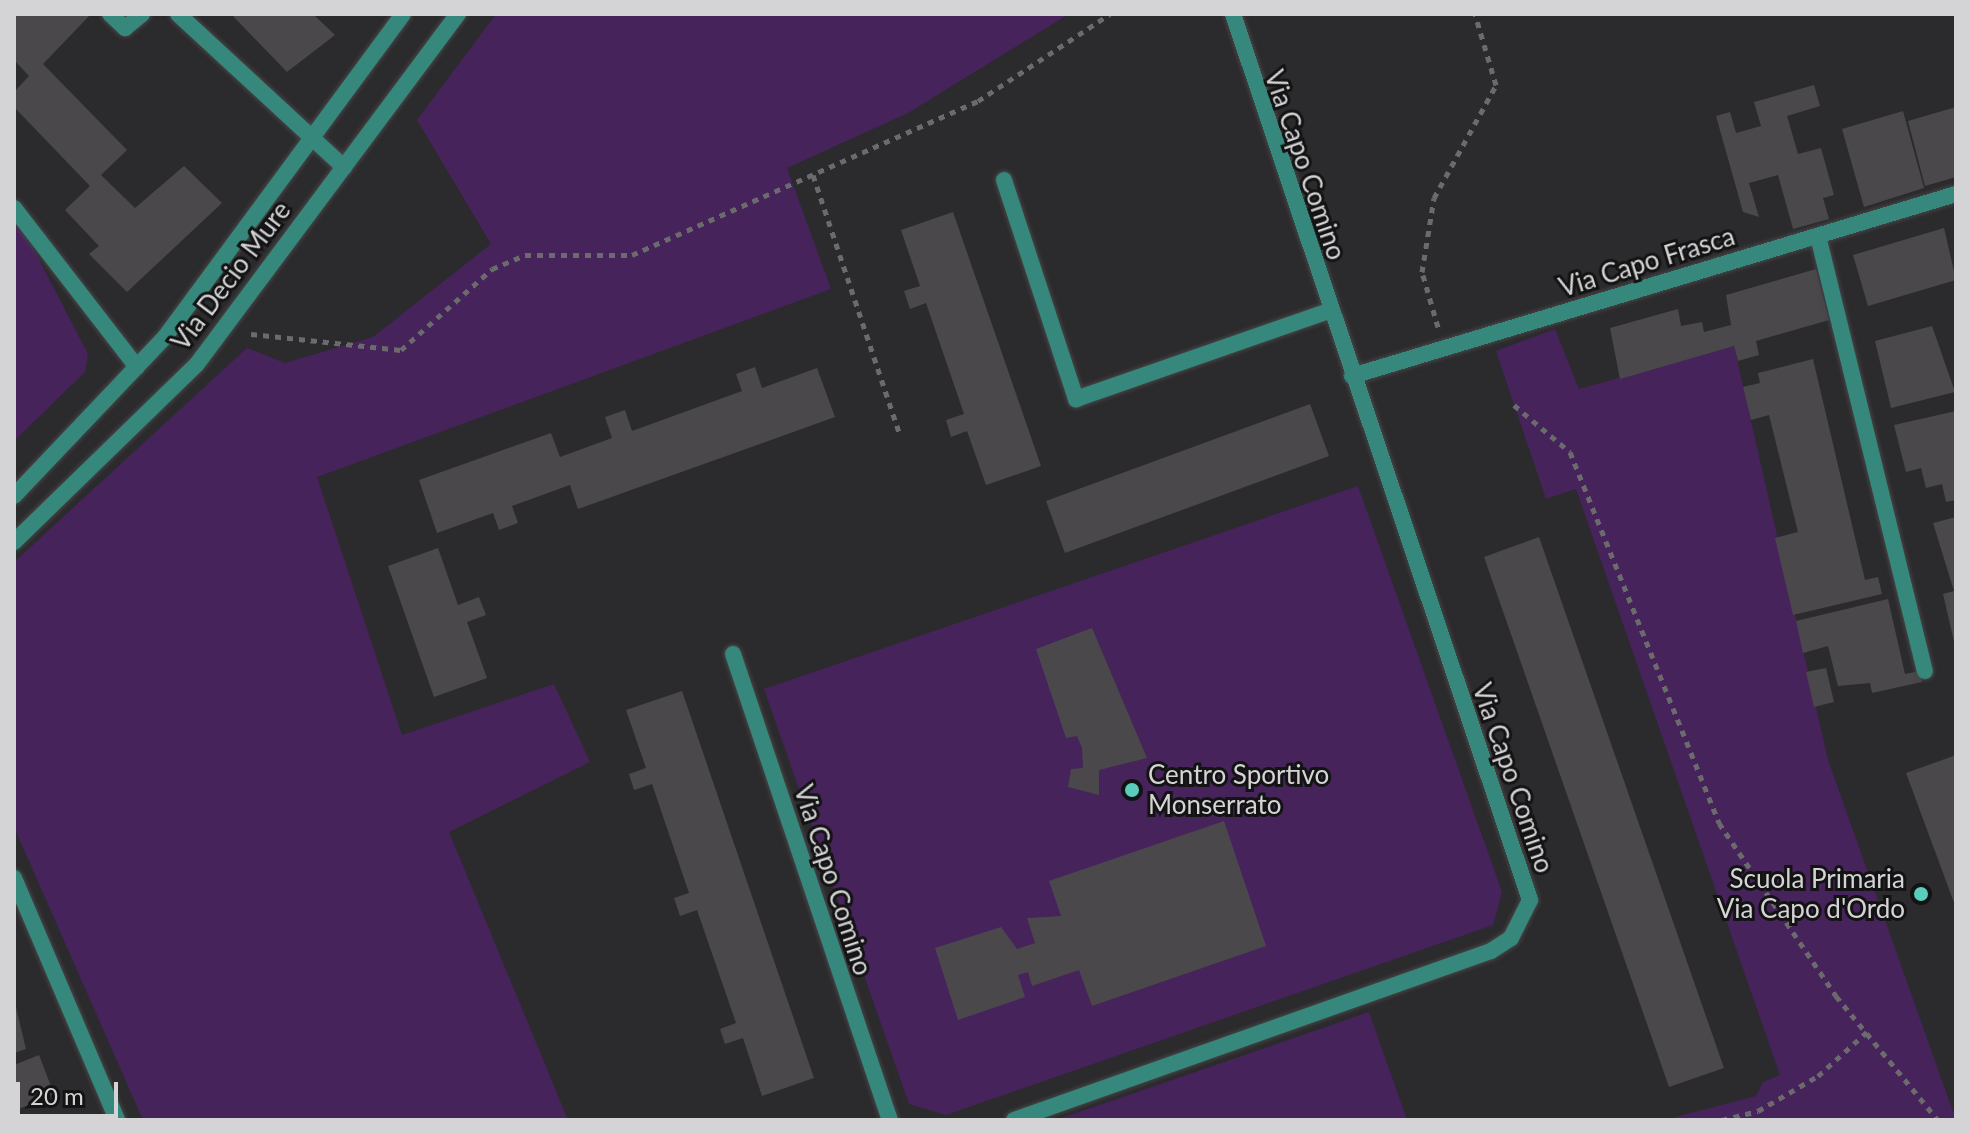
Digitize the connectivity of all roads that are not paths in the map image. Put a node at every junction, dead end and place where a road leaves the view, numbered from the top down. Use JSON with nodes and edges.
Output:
{"nodes":[{"id":1,"x":110,"y":14,"type":"edge"},
{"id":2,"x":142,"y":14,"type":"edge"},
{"id":3,"x":178,"y":14,"type":"edge"},
{"id":4,"x":403,"y":14,"type":"edge"},
{"id":5,"x":458,"y":14,"type":"edge"},
{"id":6,"x":1233,"y":14,"type":"edge"},
{"id":7,"x":311,"y":134,"type":"junction"},
{"id":8,"x":344,"y":167,"type":"junction"},
{"id":9,"x":1004,"y":180,"type":"dead end"},
{"id":10,"x":1956,"y":194,"type":"edge"},
{"id":11,"x":14,"y":208,"type":"edge"},
{"id":12,"x":1818,"y":236,"type":"junction"},
{"id":13,"x":1329,"y":311,"type":"junction"},
{"id":14,"x":137,"y":367,"type":"junction"},
{"id":15,"x":1352,"y":376,"type":"junction"},
{"id":16,"x":14,"y":496,"type":"edge"},
{"id":17,"x":14,"y":542,"type":"edge"},
{"id":18,"x":733,"y":654,"type":"dead end"},
{"id":19,"x":1925,"y":671,"type":"dead end"},
{"id":20,"x":14,"y":878,"type":"edge"},
{"id":21,"x":117,"y":1120,"type":"edge"},
{"id":22,"x":890,"y":1120,"type":"edge"},
{"id":23,"x":1014,"y":1120,"type":"edge"}],
"edges":[{"from":1,"to":2,"type":"street"},
{"from":3,"to":7,"type":"street"},
{"from":4,"to":7,"type":"street","name":"Via Decio Mure"},
{"from":5,"to":8,"type":"street","name":"Via Decio Mure"},
{"from":6,"to":13,"type":"street","name":"Via Capo Comino"},
{"from":7,"to":8,"type":"street"},
{"from":7,"to":14,"type":"street","name":"Via Decio Mure"},
{"from":8,"to":17,"type":"street","name":"Via Decio Mure"},
{"from":9,"to":13,"type":"street"},
{"from":10,"to":12,"type":"street","name":"Via Capo Frasca"},
{"from":11,"to":14,"type":"street"},
{"from":12,"to":15,"type":"street","name":"Via Capo Frasca"},
{"from":12,"to":19,"type":"street"},
{"from":13,"to":15,"type":"street","name":"Via Capo Comino"},
{"from":14,"to":16,"type":"street","name":"Via Decio Mure"},
{"from":15,"to":23,"type":"street","name":"Via Capo Comino"},
{"from":18,"to":22,"type":"street","name":"Via Capo Comino"},
{"from":20,"to":21,"type":"street"}]}
